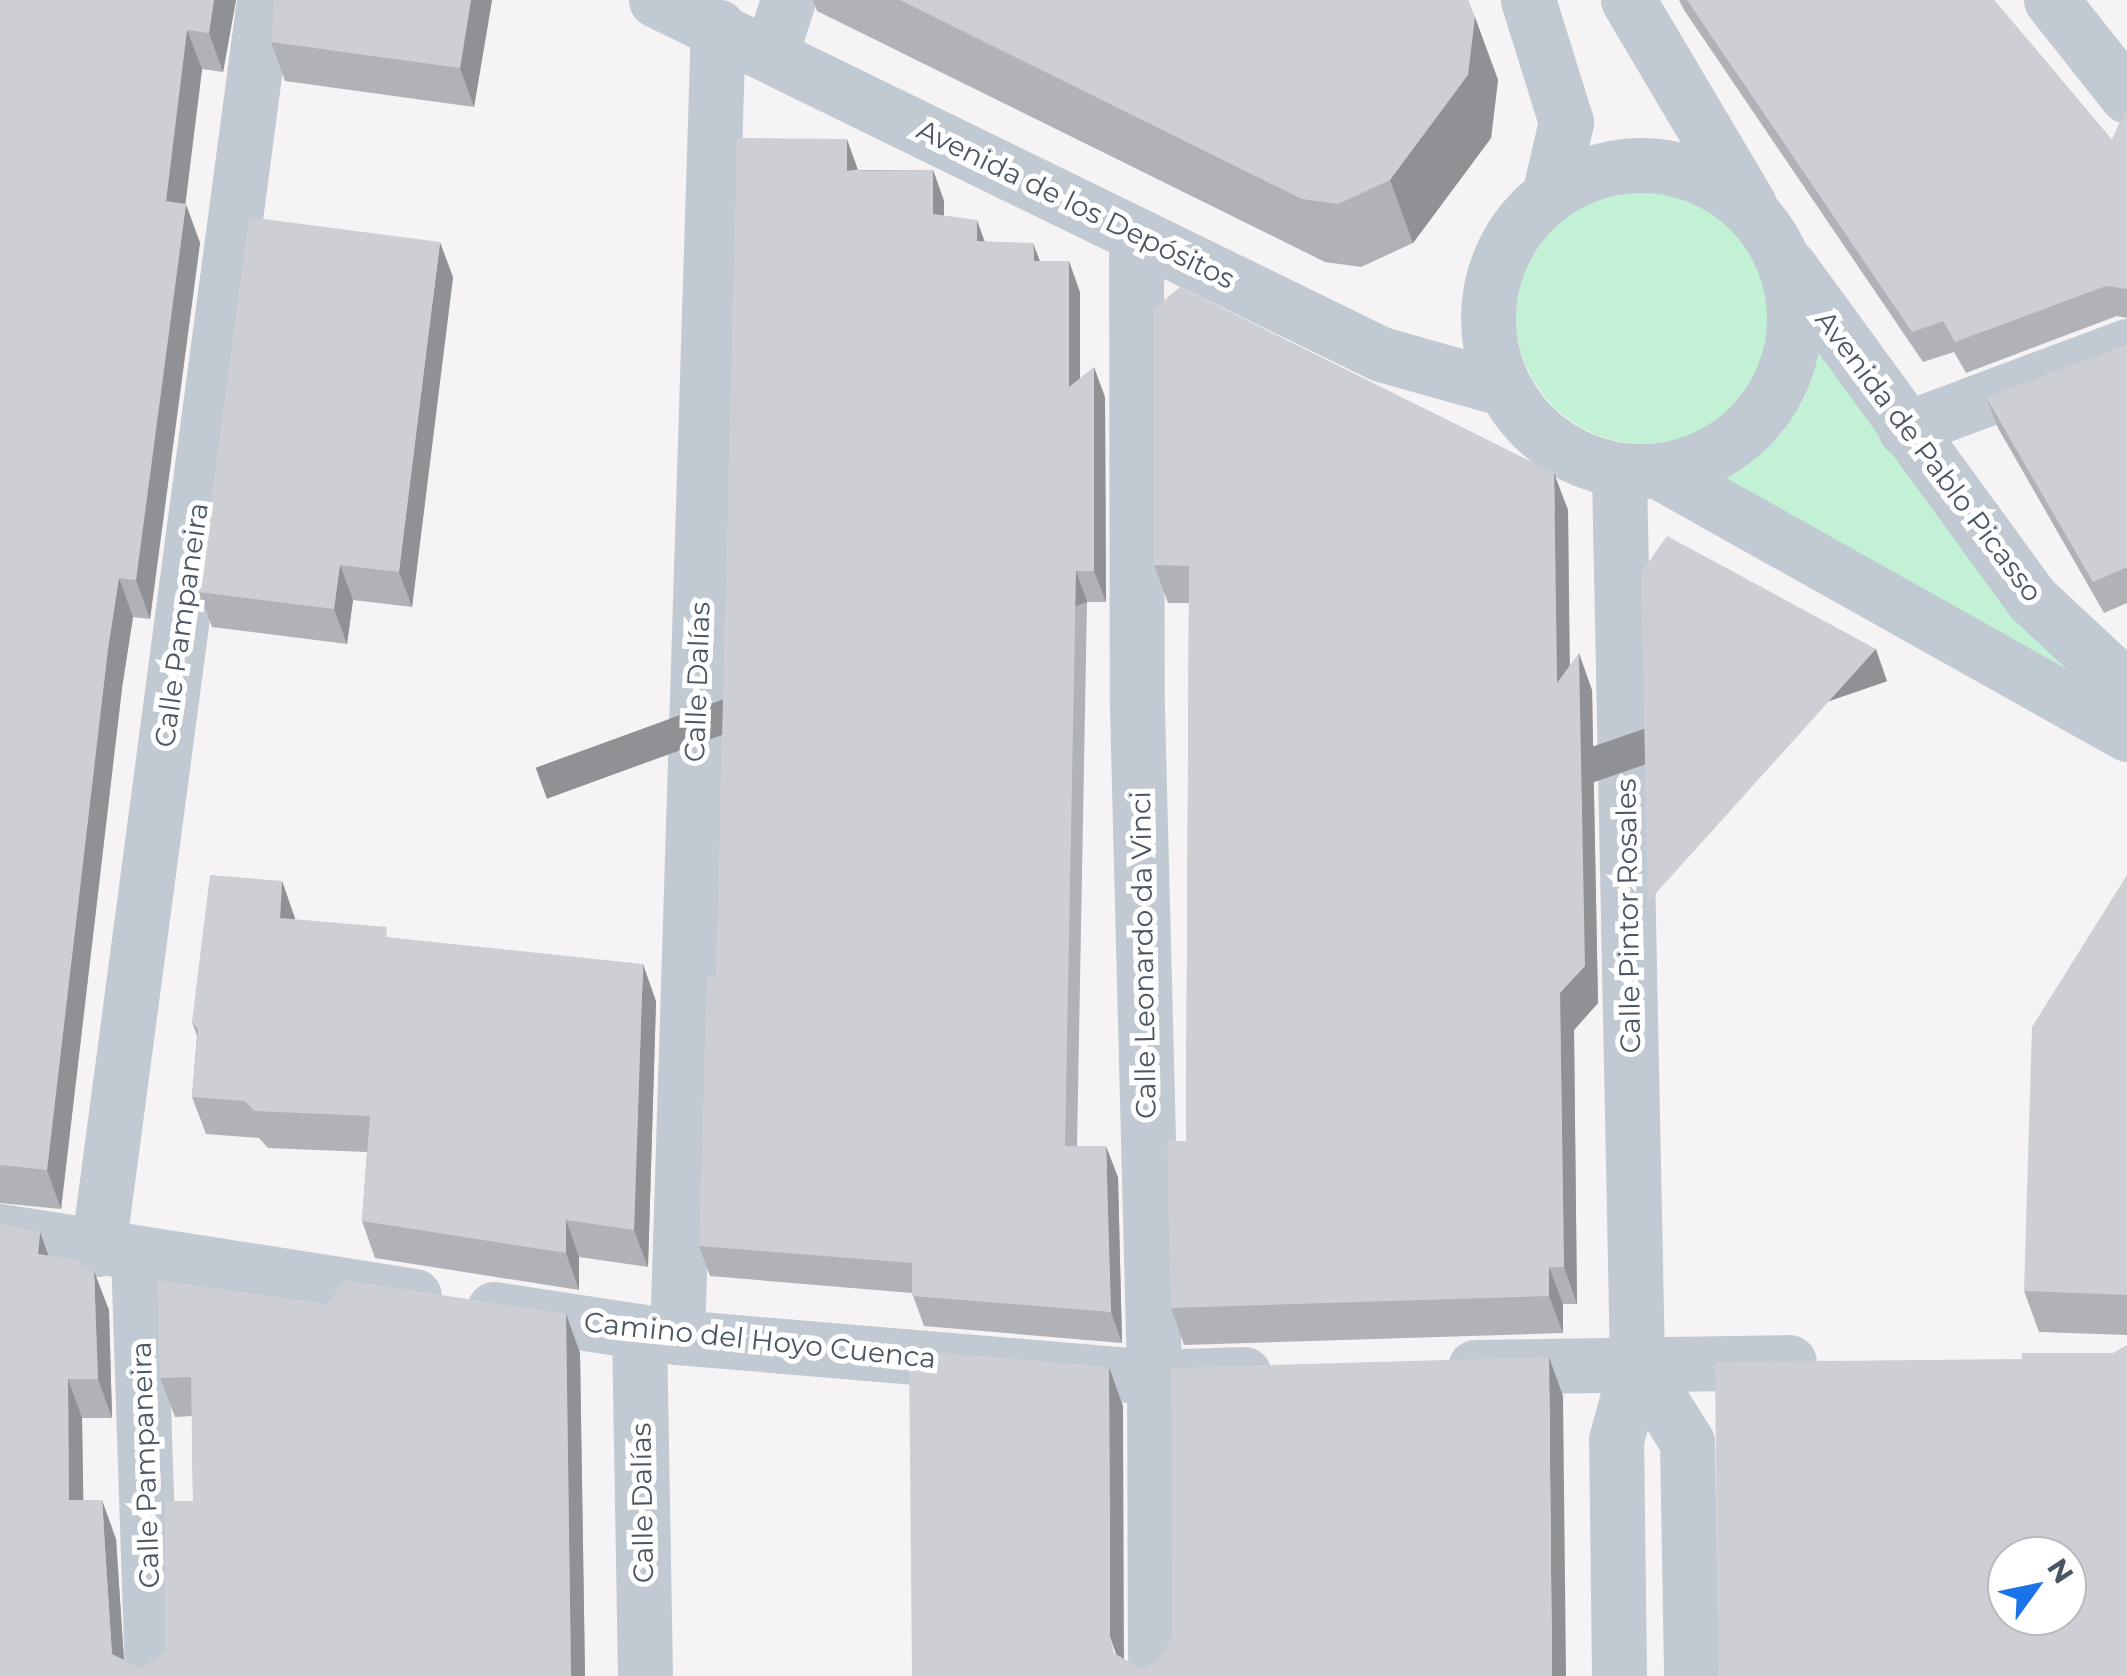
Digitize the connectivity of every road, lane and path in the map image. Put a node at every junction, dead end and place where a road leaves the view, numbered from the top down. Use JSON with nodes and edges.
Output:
{"nodes":[{"id":1,"x":264,"y":0,"type":"edge"},
{"id":2,"x":656,"y":0,"type":"edge"},
{"id":3,"x":788,"y":0,"type":"edge"},
{"id":4,"x":1528,"y":0,"type":"edge"},
{"id":5,"x":1628,"y":0,"type":"edge"},
{"id":6,"x":2084,"y":19,"type":"edge"},
{"id":7,"x":718,"y":28,"type":"junction"},
{"id":8,"x":771,"y":53,"type":"junction"},
{"id":9,"x":2127,"y":96,"type":"edge"},
{"id":10,"x":1549,"y":194,"type":"junction"},
{"id":11,"x":1753,"y":212,"type":"junction"},
{"id":12,"x":1136,"y":235,"type":"junction"},
{"id":13,"x":1784,"y":259,"type":"junction"},
{"id":14,"x":2127,"y":346,"type":"edge"},
{"id":15,"x":1504,"y":388,"type":"junction"},
{"id":16,"x":1905,"y":430,"type":"junction"},
{"id":17,"x":1638,"y":471,"type":"junction"},
{"id":18,"x":2127,"y":688,"type":"edge"},
{"id":19,"x":2127,"y":734,"type":"edge"},
{"id":20,"x":0,"y":1231,"type":"edge"},
{"id":21,"x":118,"y":1252,"type":"junction"},
{"id":22,"x":658,"y":1334,"type":"junction"},
{"id":23,"x":1637,"y":1362,"type":"junction"},
{"id":24,"x":1833,"y":1362,"type":"edge"},
{"id":25,"x":1425,"y":1369,"type":"edge"},
{"id":26,"x":1289,"y":1373,"type":"edge"},
{"id":27,"x":1154,"y":1377,"type":"junction"},
{"id":28,"x":152,"y":1676,"type":"edge"},
{"id":29,"x":645,"y":1676,"type":"edge"},
{"id":30,"x":1154,"y":1676,"type":"edge"},
{"id":31,"x":1618,"y":1676,"type":"edge"},
{"id":32,"x":1691,"y":1676,"type":"edge"}],
"edges":[{"from":1,"to":21,"type":"street","name":"Calle Pampaneira"},
{"from":2,"to":7,"type":"street","name":"Avenida de los Depósitos"},
{"from":3,"to":8,"type":"street"},
{"from":4,"to":10,"type":"street"},
{"from":5,"to":11,"type":"street"},
{"from":6,"to":9,"type":"street"},
{"from":7,"to":8,"type":"street","name":"Avenida de los Depósitos"},
{"from":7,"to":22,"type":"street","name":"Calle Dalías"},
{"from":8,"to":12,"type":"street","name":"Avenida de los Depósitos"},
{"from":10,"to":11,"type":"street"},
{"from":10,"to":15,"type":"street"},
{"from":11,"to":13,"type":"street"},
{"from":12,"to":15,"type":"street","name":"Avenida de los Depósitos"},
{"from":12,"to":27,"type":"street","name":"Calle Leonardo da Vinci"},
{"from":13,"to":16,"type":"street","name":"Avenida de Pablo Picasso"},
{"from":13,"to":17,"type":"street"},
{"from":14,"to":16,"type":"street"},
{"from":15,"to":17,"type":"street"},
{"from":16,"to":18,"type":"street","name":"Avenida de Pablo Picasso"},
{"from":17,"to":19,"type":"street"},
{"from":17,"to":23,"type":"street","name":"Calle Pintor Rosales"},
{"from":20,"to":21,"type":"street","name":"Camino del Hoyo Cuenca"},
{"from":21,"to":22,"type":"street","name":"Camino del Hoyo Cuenca"},
{"from":21,"to":28,"type":"street","name":"Calle Pampaneira"},
{"from":22,"to":27,"type":"street","name":"Camino del Hoyo Cuenca"},
{"from":22,"to":29,"type":"street","name":"Calle Dalías"},
{"from":23,"to":24,"type":"street"},
{"from":23,"to":25,"type":"street"},
{"from":23,"to":31,"type":"street","name":"Calle Pintor Rosales"},
{"from":23,"to":32,"type":"street"},
{"from":26,"to":27,"type":"street","name":"Camino del Hoyo Cuenca"},
{"from":27,"to":30,"type":"street","name":"Calle Leonardo da Vinci"}]}
